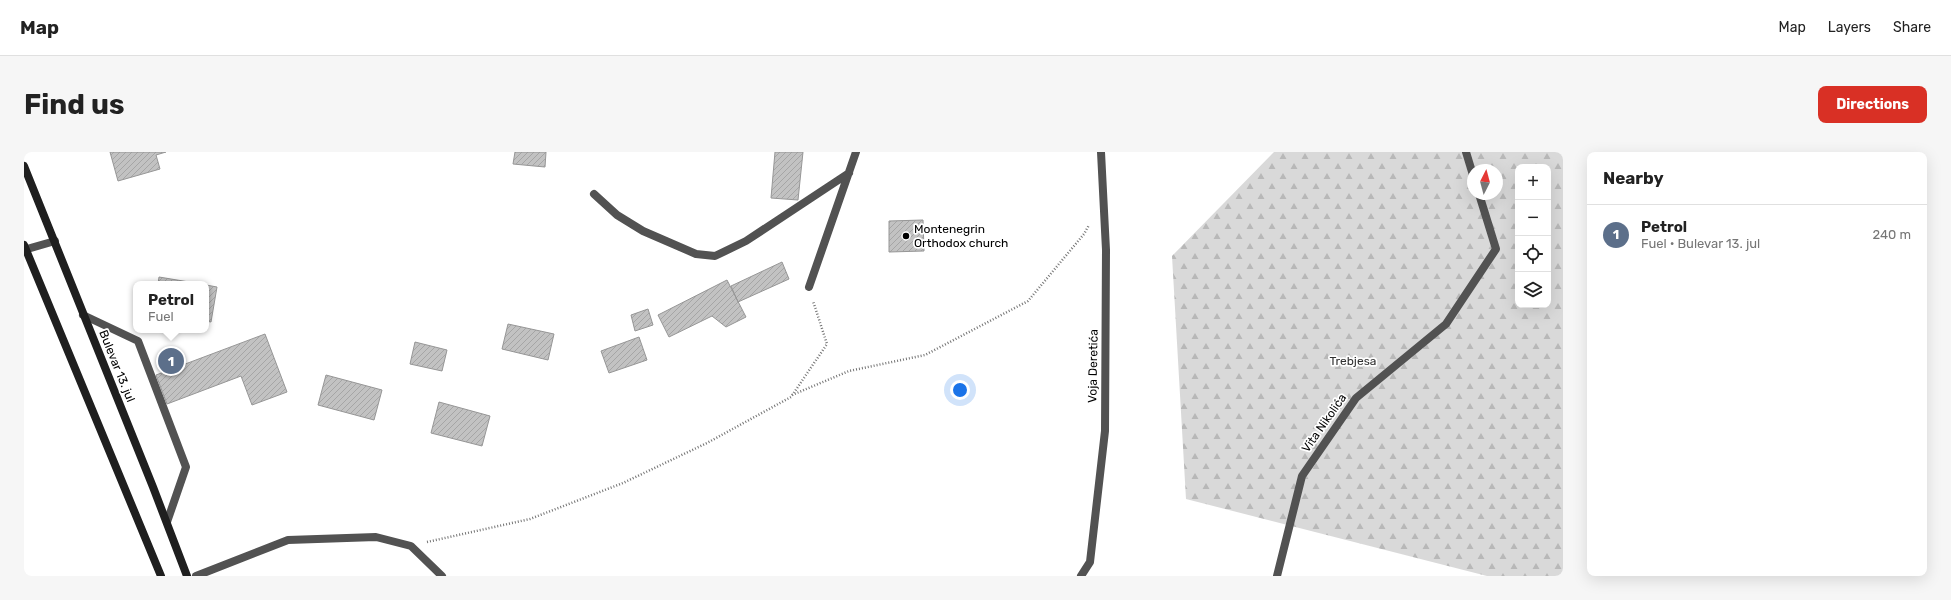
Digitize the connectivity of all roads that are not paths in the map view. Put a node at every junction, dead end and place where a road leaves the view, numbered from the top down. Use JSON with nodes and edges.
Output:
{"nodes":[{"id":1,"x":856,"y":152,"type":"edge"},
{"id":2,"x":1101,"y":152,"type":"edge"},
{"id":3,"x":1466,"y":152,"type":"edge"},
{"id":4,"x":1470,"y":164,"type":"edge"},
{"id":5,"x":24,"y":166,"type":"edge"},
{"id":6,"x":849,"y":173,"type":"junction"},
{"id":7,"x":594,"y":194,"type":"dead end"},
{"id":8,"x":1481,"y":200,"type":"edge"},
{"id":9,"x":55,"y":241,"type":"junction"},
{"id":10,"x":25,"y":249,"type":"edge"},
{"id":11,"x":809,"y":288,"type":"road end"},
{"id":12,"x":84,"y":315,"type":"junction"},
{"id":13,"x":167,"y":522,"type":"junction"},
{"id":14,"x":161,"y":576,"type":"edge"},
{"id":15,"x":187,"y":576,"type":"edge"},
{"id":16,"x":196,"y":576,"type":"edge"},
{"id":17,"x":442,"y":576,"type":"edge"},
{"id":18,"x":1081,"y":576,"type":"edge"},
{"id":19,"x":1277,"y":576,"type":"edge"}],
"edges":[{"from":1,"to":6,"type":"street"},
{"from":2,"to":18,"type":"street","name":"Voja Deretića"},
{"from":3,"to":4,"type":"street"},
{"from":5,"to":9,"type":"main road","name":"Bulevar 13. jul"},
{"from":6,"to":7,"type":"street"},
{"from":6,"to":11,"type":"street"},
{"from":8,"to":19,"type":"street","name":"Vita Nikolića"},
{"from":9,"to":10,"type":"street"},
{"from":9,"to":12,"type":"main road","name":"Bulevar 13. jul"},
{"from":10,"to":14,"type":"main road"},
{"from":12,"to":13,"type":"main road","name":"Bulevar 13. jul"},
{"from":12,"to":13,"type":"street"},
{"from":13,"to":15,"type":"main road","name":"Bulevar 13. jul"},
{"from":16,"to":17,"type":"street"}]}
